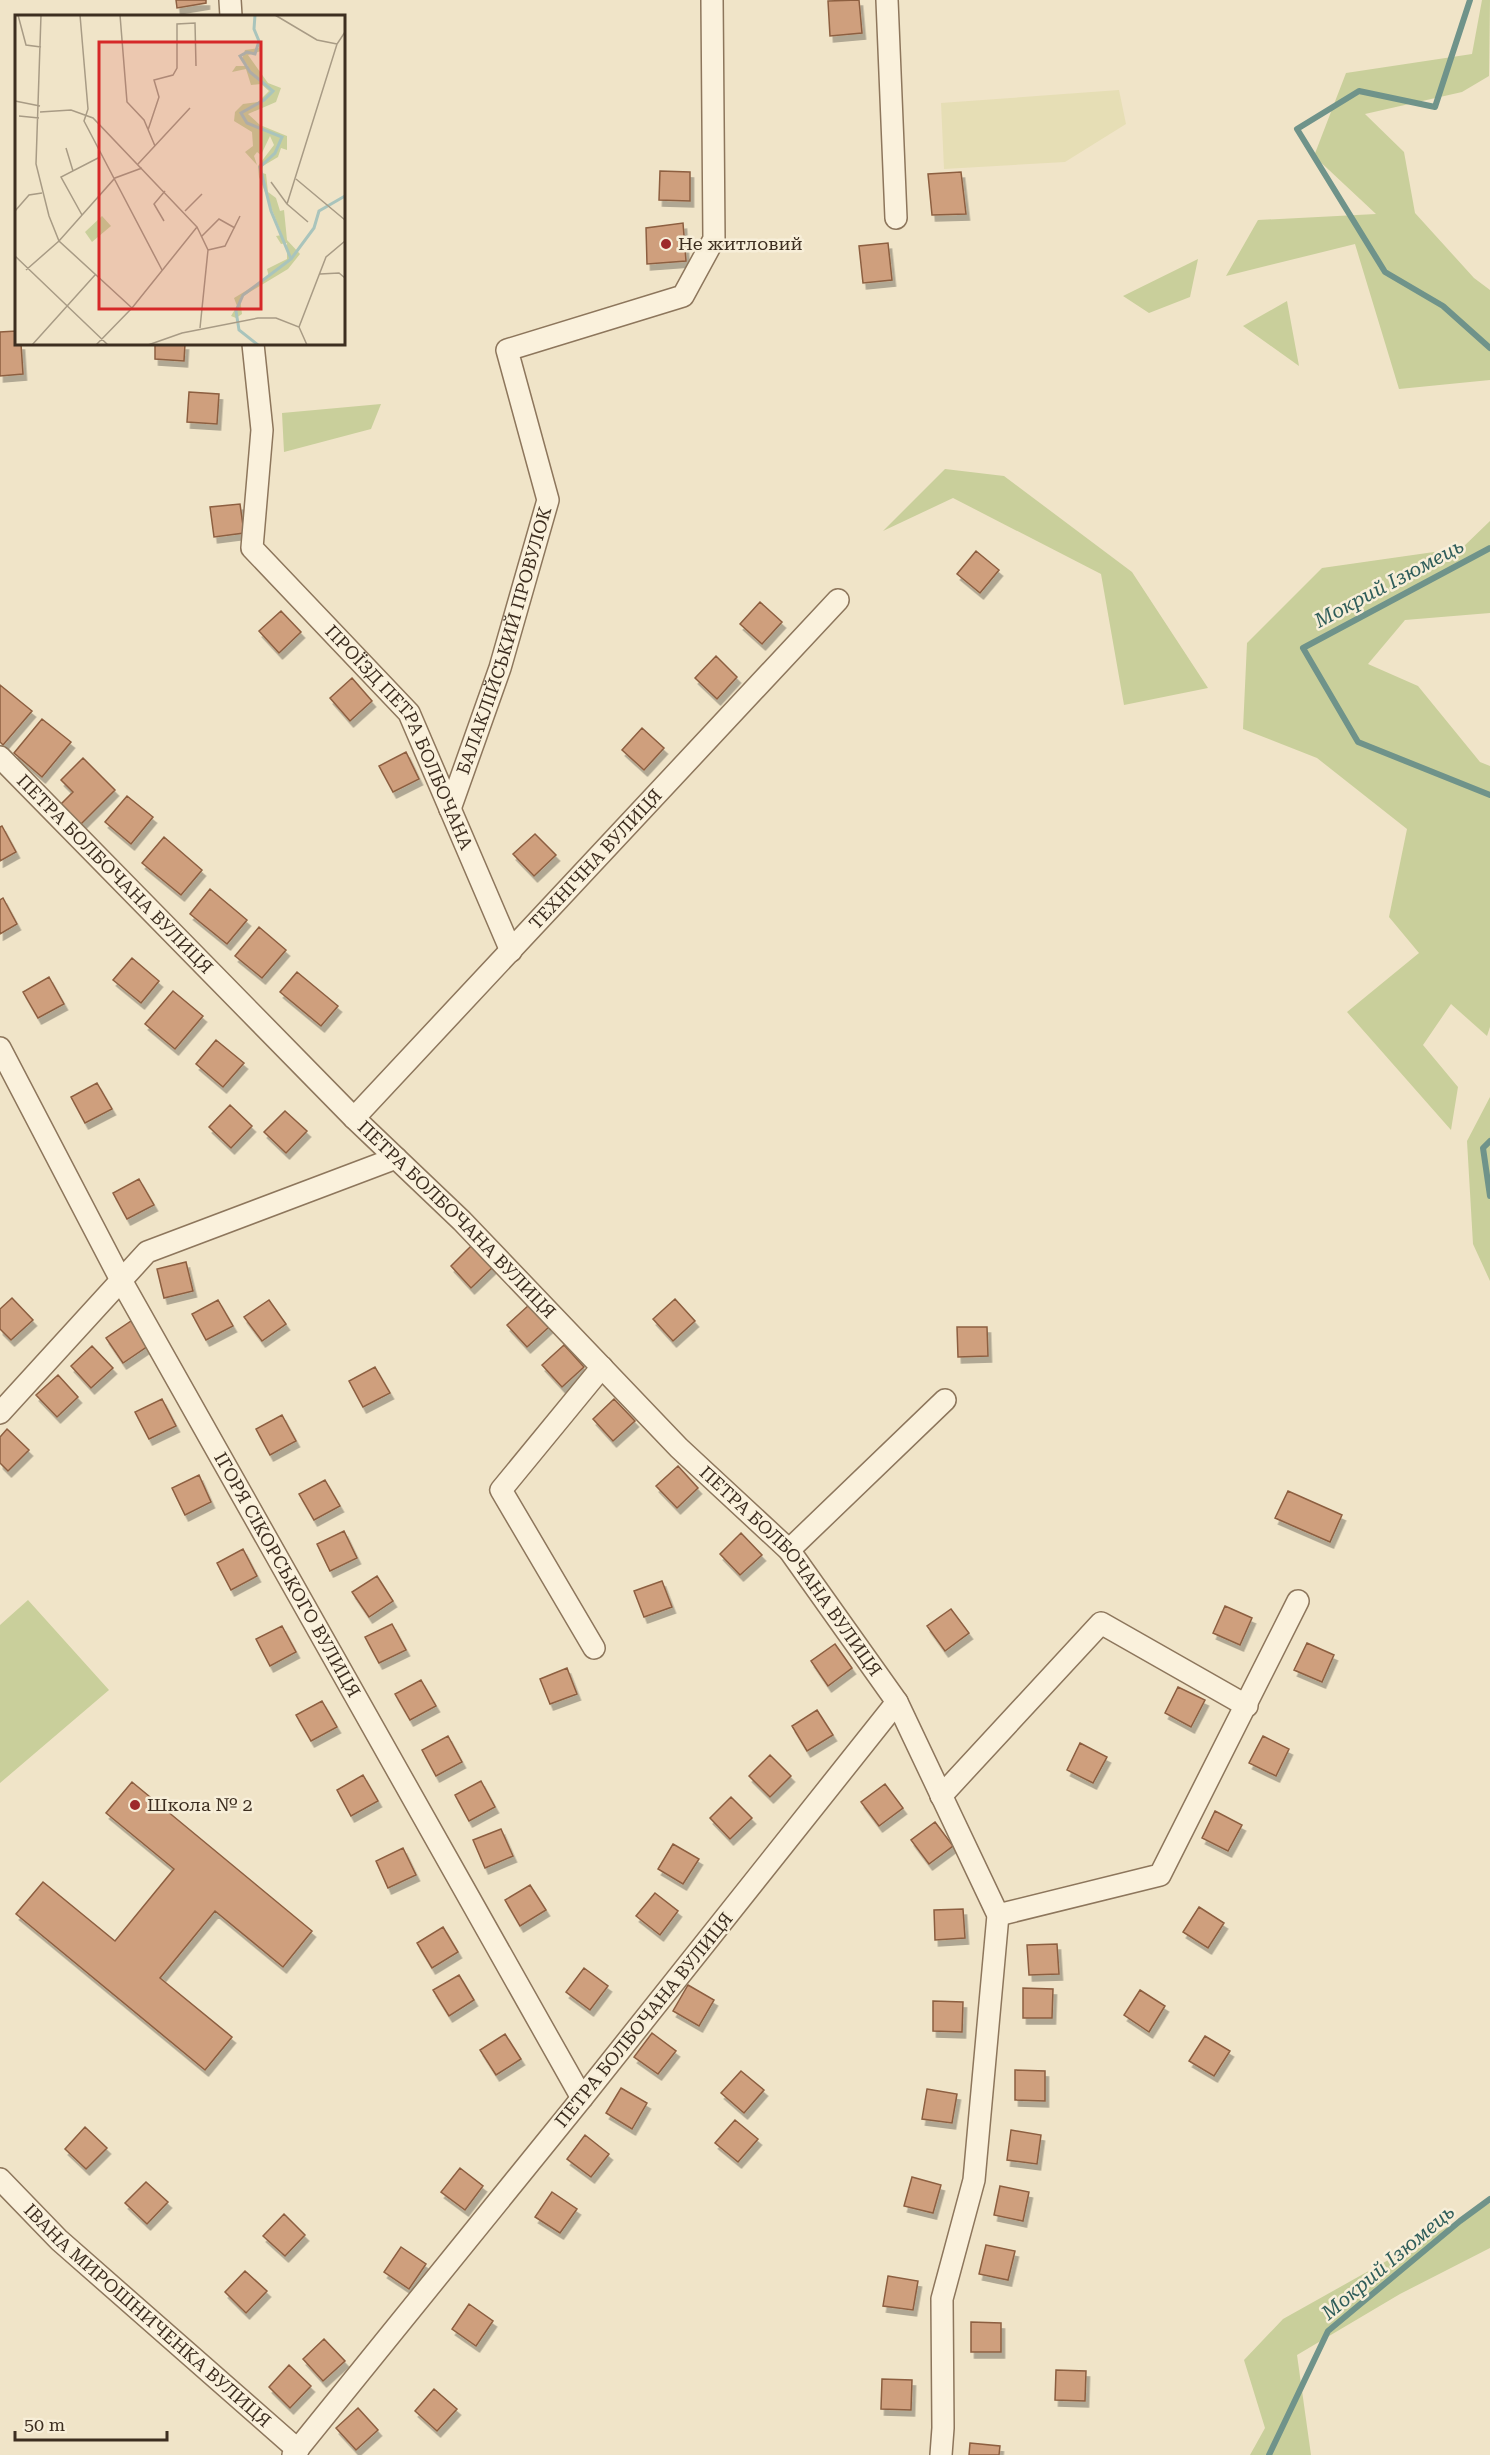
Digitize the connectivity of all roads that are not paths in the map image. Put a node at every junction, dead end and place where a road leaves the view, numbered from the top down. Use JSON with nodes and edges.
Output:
{"nodes":[{"id":1,"x":230,"y":0,"type":"edge"},
{"id":2,"x":712,"y":0,"type":"edge"},
{"id":3,"x":886,"y":0,"type":"edge"},
{"id":4,"x":231,"y":15,"type":"edge"},
{"id":5,"x":896,"y":218,"type":"dead end"},
{"id":6,"x":253,"y":345,"type":"edge"},
{"id":7,"x":838,"y":600,"type":"dead end"},
{"id":8,"x":0,"y":757,"type":"edge"},
{"id":9,"x":450,"y":809,"type":"junction"},
{"id":10,"x":511,"y":951,"type":"junction"},
{"id":11,"x":1,"y":1053,"type":"edge"},
{"id":12,"x":354,"y":1118,"type":"junction"},
{"id":13,"x":396,"y":1158,"type":"junction"},
{"id":14,"x":122,"y":1282,"type":"junction"},
{"id":15,"x":602,"y":1367,"type":"junction"},
{"id":16,"x":945,"y":1400,"type":"dead end"},
{"id":17,"x":0,"y":1413,"type":"edge"},
{"id":18,"x":789,"y":1550,"type":"junction"},
{"id":19,"x":1298,"y":1601,"type":"dead end"},
{"id":20,"x":594,"y":1648,"type":"dead end"},
{"id":21,"x":897,"y":1702,"type":"junction"},
{"id":22,"x":1246,"y":1706,"type":"junction"},
{"id":23,"x":941,"y":1796,"type":"junction"},
{"id":24,"x":998,"y":1915,"type":"junction"},
{"id":25,"x":582,"y":2098,"type":"junction"},
{"id":26,"x":0,"y":2179,"type":"edge"},
{"id":27,"x":296,"y":2452,"type":"edge"},
{"id":28,"x":941,"y":2455,"type":"edge"}],
"edges":[{"from":1,"to":4,"type":"street"},
{"from":2,"to":9,"type":"street","name":"БАЛАКЛІЙСЬКИЙ ПРОВУЛОК"},
{"from":3,"to":5,"type":"street"},
{"from":6,"to":9,"type":"street","name":"ПРОЇЗД ПЕТРА БОЛБОЧАНА"},
{"from":7,"to":10,"type":"street","name":"ТЕХНІЧНА ВУЛИЦЯ"},
{"from":8,"to":12,"type":"street","name":"ПЕТРА БОЛБОЧАНА ВУЛИЦЯ"},
{"from":9,"to":10,"type":"street","name":"ПРОЇЗД ПЕТРА БОЛБОЧАНА"},
{"from":10,"to":12,"type":"street","name":"ТЕХНІЧНА ВУЛИЦЯ"},
{"from":11,"to":14,"type":"street","name":"ІГОРЯ СІКОРСЬКОГО ВУЛИЦЯ"},
{"from":12,"to":13,"type":"street","name":"ПЕТРА БОЛБОЧАНА ВУЛИЦЯ"},
{"from":13,"to":14,"type":"street"},
{"from":13,"to":15,"type":"street","name":"ПЕТРА БОЛБОЧАНА ВУЛИЦЯ"},
{"from":14,"to":17,"type":"street"},
{"from":14,"to":25,"type":"street","name":"ІГОРЯ СІКОРСЬКОГО ВУЛИЦЯ"},
{"from":15,"to":18,"type":"street","name":"ПЕТРА БОЛБОЧАНА ВУЛИЦЯ"},
{"from":15,"to":20,"type":"street"},
{"from":16,"to":18,"type":"street"},
{"from":18,"to":21,"type":"street","name":"ПЕТРА БОЛБОЧАНА ВУЛИЦЯ"},
{"from":19,"to":22,"type":"street"},
{"from":21,"to":23,"type":"street"},
{"from":21,"to":25,"type":"street","name":"ПЕТРА БОЛБОЧАНА ВУЛИЦЯ"},
{"from":22,"to":23,"type":"street"},
{"from":22,"to":24,"type":"street"},
{"from":23,"to":24,"type":"street"},
{"from":24,"to":28,"type":"street"},
{"from":25,"to":27,"type":"street","name":"ПЕТРА БОЛБОЧАНА ВУЛИЦЯ"},
{"from":26,"to":27,"type":"street","name":"ІВАНА МИРОШНИЧЕНКА ВУЛИЦЯ"}]}
